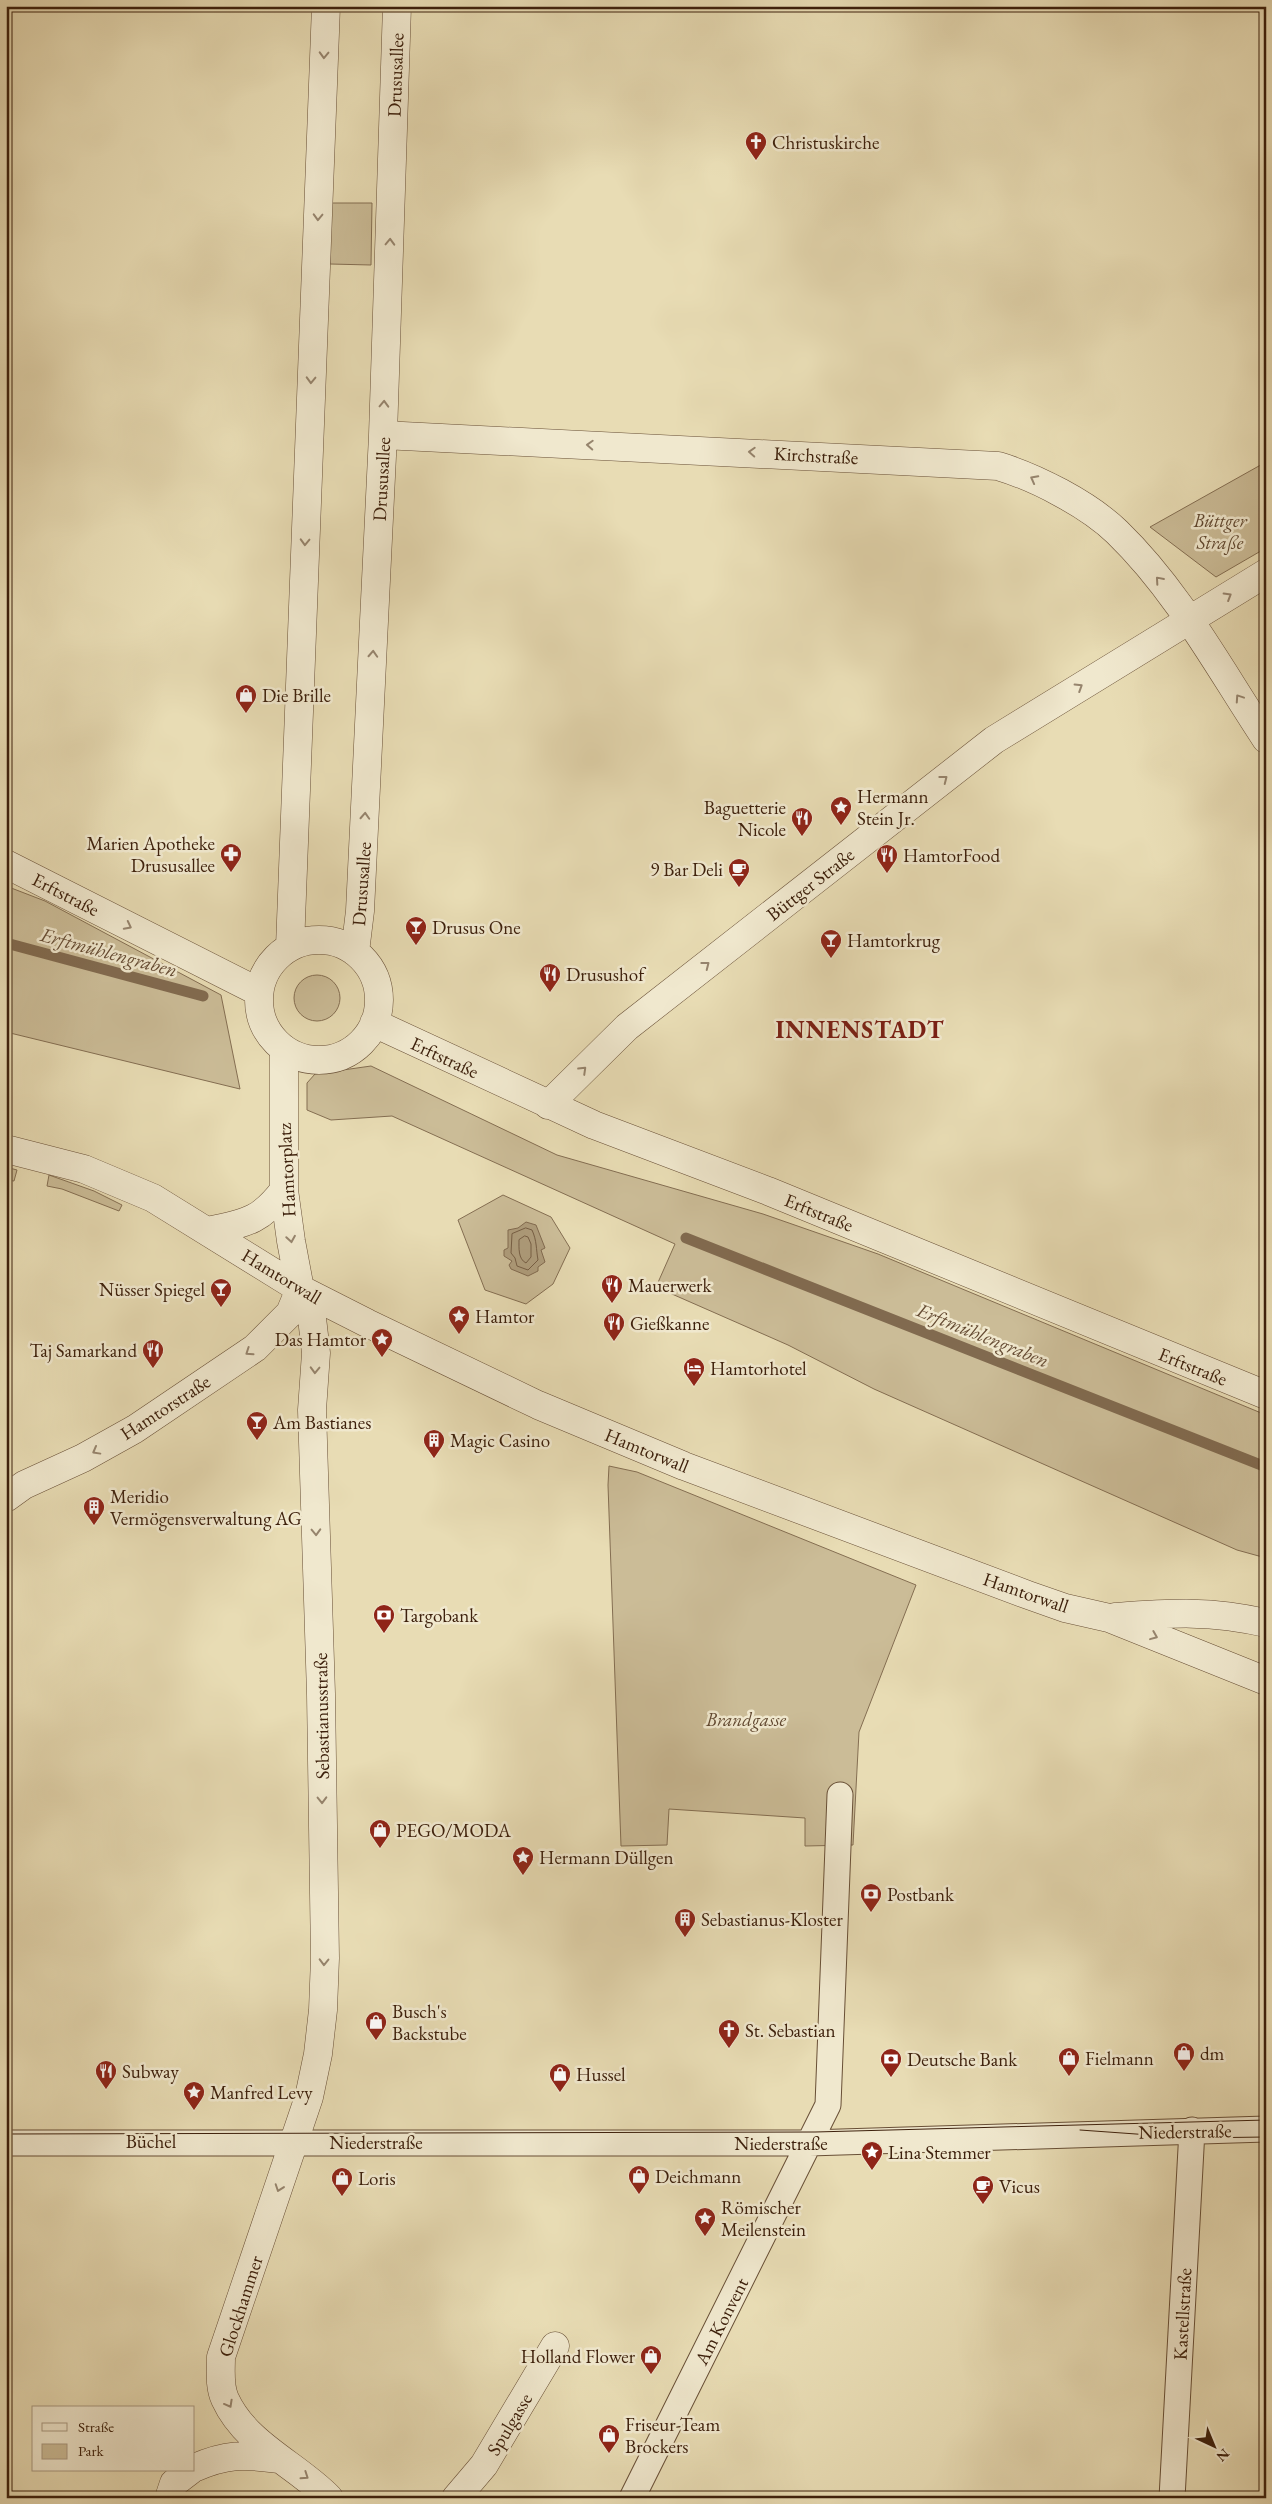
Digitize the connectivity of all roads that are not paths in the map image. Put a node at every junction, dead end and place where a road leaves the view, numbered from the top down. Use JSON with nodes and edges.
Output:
{"nodes":[{"id":1,"x":326,"y":6,"type":"edge"},
{"id":2,"x":397,"y":6,"type":"edge"},
{"id":3,"x":383,"y":435,"type":"junction"},
{"id":4,"x":1266,"y":573,"type":"edge"},
{"id":5,"x":1190,"y":618,"type":"junction"},
{"id":6,"x":1266,"y":739,"type":"edge"},
{"id":7,"x":6,"y":864,"type":"edge"},
{"id":8,"x":290,"y":948,"type":"junction"},
{"id":9,"x":355,"y":952,"type":"junction"},
{"id":10,"x":259,"y":992,"type":"junction"},
{"id":11,"x":374,"y":1022,"type":"junction"},
{"id":12,"x":284,"y":1050,"type":"junction"},
{"id":13,"x":548,"y":1104,"type":"junction"},
{"id":14,"x":6,"y":1149,"type":"edge"},
{"id":15,"x":284,"y":1190,"type":"junction"},
{"id":16,"x":208,"y":1231,"type":"junction"},
{"id":17,"x":300,"y":1289,"type":"junction"},
{"id":18,"x":1266,"y":1395,"type":"edge"},
{"id":19,"x":6,"y":1498,"type":"edge"},
{"id":20,"x":1109,"y":1618,"type":"junction"},
{"id":21,"x":1266,"y":1623,"type":"edge"},
{"id":22,"x":1266,"y":1681,"type":"edge"},
{"id":23,"x":840,"y":1795,"type":"dead end"},
{"id":24,"x":1266,"y":2129,"type":"edge"},
{"id":25,"x":1192,"y":2130,"type":"junction"},
{"id":26,"x":295,"y":2142,"type":"junction"},
{"id":27,"x":6,"y":2143,"type":"edge"},
{"id":28,"x":810,"y":2143,"type":"junction"},
{"id":29,"x":555,"y":2346,"type":"dead end"},
{"id":30,"x":278,"y":2459,"type":"junction"},
{"id":31,"x":195,"y":2468,"type":"edge"},
{"id":32,"x":189,"y":2472,"type":"edge"},
{"id":33,"x":169,"y":2498,"type":"edge"},
{"id":34,"x":328,"y":2498,"type":"edge"},
{"id":35,"x":456,"y":2498,"type":"edge"},
{"id":36,"x":632,"y":2498,"type":"edge"},
{"id":37,"x":1172,"y":2498,"type":"edge"}],
"edges":[{"from":1,"to":8,"type":"street","one_way":true},
{"from":3,"to":2,"type":"street","name":"Drususallee","one_way":true},
{"from":5,"to":3,"type":"street","name":"Kirchstraße","one_way":true},
{"from":9,"to":3,"type":"street","name":"Drususallee","one_way":true},
{"from":5,"to":4,"type":"street","name":"Büttger Straße","one_way":true},
{"from":6,"to":5,"type":"street","name":"Kirchstraße","one_way":true},
{"from":13,"to":5,"type":"street","name":"Büttger Straße","one_way":true},
{"from":7,"to":10,"type":"street","name":"Erftstraße","one_way":true},
{"from":8,"to":9,"type":"street"},
{"from":8,"to":10,"type":"street"},
{"from":9,"to":11,"type":"street"},
{"from":10,"to":12,"type":"street"},
{"from":11,"to":12,"type":"street"},
{"from":11,"to":13,"type":"street","name":"Erftstraße"},
{"from":12,"to":15,"type":"street","name":"Hamtorplatz"},
{"from":13,"to":18,"type":"street","name":"Erftstraße"},
{"from":14,"to":16,"type":"street","name":"Hamtorwall"},
{"from":15,"to":16,"type":"street","name":"Hamtorwall"},
{"from":15,"to":17,"type":"street","name":"Hamtorplatz","one_way":true},
{"from":16,"to":17,"type":"street","name":"Hamtorwall"},
{"from":17,"to":19,"type":"street","name":"Hamtorstraße","one_way":true},
{"from":17,"to":20,"type":"street","name":"Hamtorwall"},
{"from":17,"to":26,"type":"street","name":"Sebastianusstraße","one_way":true},
{"from":20,"to":21,"type":"street","name":"Hamtorwall"},
{"from":20,"to":22,"type":"street","name":"Hamtorwall","one_way":true},
{"from":23,"to":28,"type":"street","name":"Am Konvent"},
{"from":24,"to":25,"type":"street","name":"Niederstraße"},
{"from":25,"to":28,"type":"street","name":"Niederstraße"},
{"from":25,"to":37,"type":"street","name":"Kastellstraße"},
{"from":26,"to":27,"type":"street","name":"Büchel"},
{"from":26,"to":28,"type":"street","name":"Niederstraße"},
{"from":26,"to":30,"type":"street","name":"Glockhammer","one_way":true},
{"from":28,"to":36,"type":"street","name":"Am Konvent"},
{"from":29,"to":35,"type":"street","name":"Spulgasse"},
{"from":30,"to":31,"type":"street"},
{"from":30,"to":34,"type":"street","one_way":true},
{"from":32,"to":33,"type":"street"}]}
